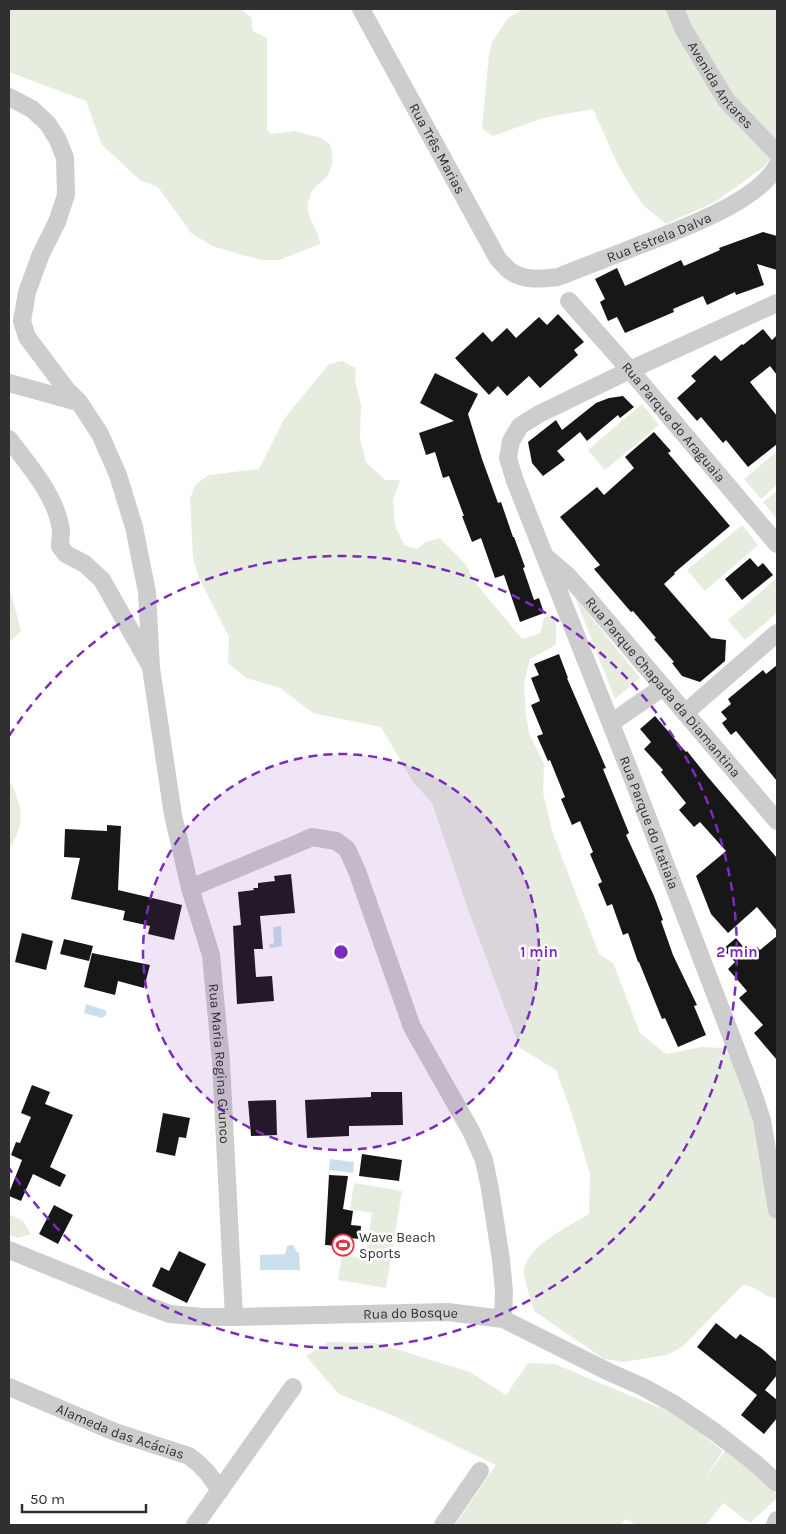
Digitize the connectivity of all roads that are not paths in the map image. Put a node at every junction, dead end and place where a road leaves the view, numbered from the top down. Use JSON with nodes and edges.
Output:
{"nodes":[{"id":1,"x":361,"y":9,"type":"edge"},
{"id":2,"x":675,"y":9,"type":"edge"},
{"id":3,"x":9,"y":98,"type":"edge"},
{"id":4,"x":777,"y":153,"type":"edge"},
{"id":5,"x":777,"y":166,"type":"edge"},
{"id":6,"x":525,"y":277,"type":"joint"},
{"id":7,"x":569,"y":300,"type":"dead end"},
{"id":8,"x":777,"y":303,"type":"edge"},
{"id":9,"x":630,"y":370,"type":"junction"},
{"id":10,"x":9,"y":382,"type":"edge"},
{"id":11,"x":79,"y":402,"type":"junction"},
{"id":12,"x":9,"y":439,"type":"edge"},
{"id":13,"x":777,"y":544,"type":"edge"},
{"id":14,"x":546,"y":558,"type":"junction"},
{"id":15,"x":777,"y":633,"type":"edge"},
{"id":16,"x":151,"y":668,"type":"junction"},
{"id":17,"x":663,"y":688,"type":"junction"},
{"id":18,"x":686,"y":712,"type":"junction"},
{"id":19,"x":611,"y":723,"type":"junction"},
{"id":20,"x":777,"y":821,"type":"edge"},
{"id":21,"x":190,"y":888,"type":"junction"},
{"id":22,"x":769,"y":1118,"type":"edge"},
{"id":23,"x":777,"y":1210,"type":"edge"},
{"id":24,"x":9,"y":1250,"type":"edge"},
{"id":25,"x":234,"y":1317,"type":"junction"},
{"id":26,"x":503,"y":1319,"type":"junction"},
{"id":27,"x":9,"y":1387,"type":"edge"},
{"id":28,"x":293,"y":1387,"type":"dead end"},
{"id":29,"x":480,"y":1471,"type":"dead end"},
{"id":30,"x":777,"y":1483,"type":"edge"},
{"id":31,"x":220,"y":1491,"type":"junction"},
{"id":32,"x":777,"y":1520,"type":"edge"},
{"id":33,"x":195,"y":1525,"type":"edge"},
{"id":34,"x":443,"y":1525,"type":"edge"},
{"id":35,"x":775,"y":1525,"type":"edge"}],
"edges":[{"from":1,"to":6,"type":"street","name":"Rua Três Marias"},
{"from":2,"to":4,"type":"street","name":"Avenida Antares"},
{"from":3,"to":11,"type":"street"},
{"from":5,"to":6,"type":"street","name":"Rua Estrela Dalva"},
{"from":7,"to":9,"type":"street","name":"Rua Parque do Araguaia"},
{"from":8,"to":9,"type":"street"},
{"from":9,"to":13,"type":"street","name":"Rua Parque do Araguaia"},
{"from":9,"to":14,"type":"street","name":"Rua Parque do Itatiaia"},
{"from":10,"to":11,"type":"street"},
{"from":11,"to":16,"type":"street"},
{"from":12,"to":16,"type":"street"},
{"from":14,"to":17,"type":"street","name":"Rua Parque Chapada da Diamantina"},
{"from":14,"to":19,"type":"street","name":"Rua Parque do Itatiaia"},
{"from":15,"to":18,"type":"street"},
{"from":16,"to":21,"type":"street","name":"Rua Maria Regina Giunco"},
{"from":17,"to":18,"type":"street","name":"Rua Parque Chapada da Diamantina"},
{"from":17,"to":19,"type":"street"},
{"from":18,"to":20,"type":"street","name":"Rua Parque Chapada da Diamantina"},
{"from":19,"to":22,"type":"street","name":"Rua Parque do Itatiaia"},
{"from":21,"to":25,"type":"street","name":"Rua Maria Regina Giunco"},
{"from":21,"to":26,"type":"street"},
{"from":22,"to":23,"type":"street","name":"Rua Parque do Itatiaia"},
{"from":24,"to":25,"type":"street","name":"Rua do Bosque"},
{"from":25,"to":26,"type":"street","name":"Rua do Bosque"},
{"from":26,"to":30,"type":"street","name":"Rua do Bosque"},
{"from":27,"to":31,"type":"street","name":"Alameda das Acácias"},
{"from":28,"to":31,"type":"street"},
{"from":29,"to":34,"type":"street"},
{"from":31,"to":33,"type":"street"},
{"from":32,"to":35,"type":"street"}]}
